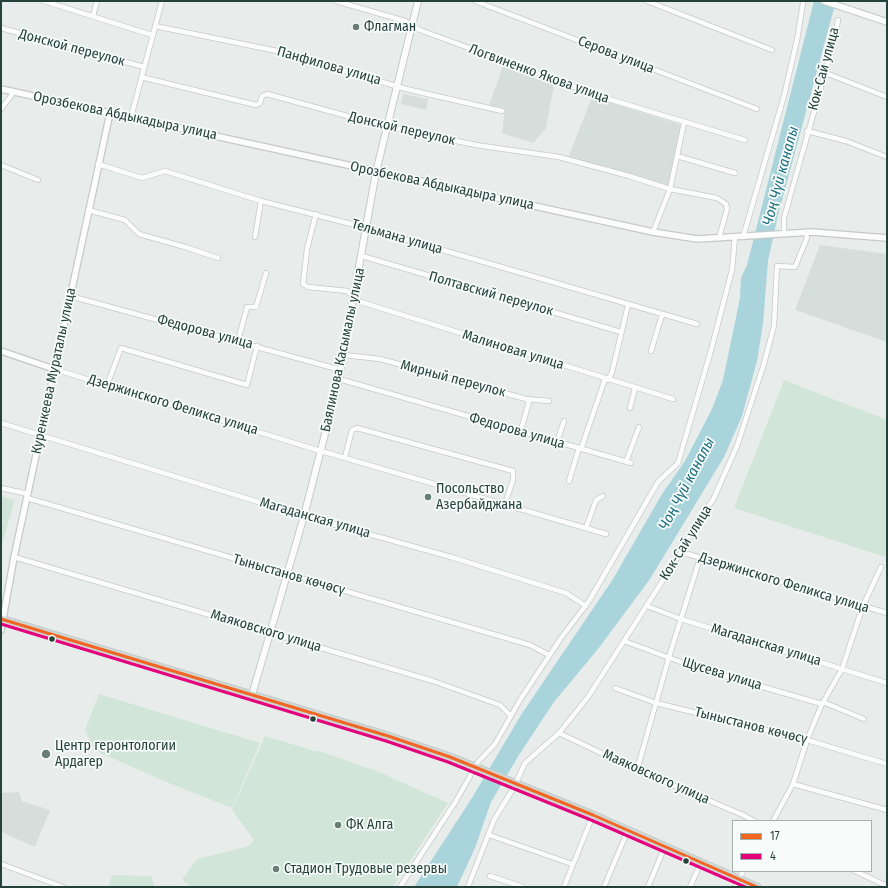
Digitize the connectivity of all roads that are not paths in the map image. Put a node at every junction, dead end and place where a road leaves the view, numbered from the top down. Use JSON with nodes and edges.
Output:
{"nodes":[{"id":1,"x":44,"y":1,"type":"edge"},
{"id":2,"x":97,"y":1,"type":"edge"},
{"id":3,"x":162,"y":1,"type":"edge"},
{"id":4,"x":336,"y":1,"type":"edge"},
{"id":5,"x":418,"y":1,"type":"edge"},
{"id":6,"x":475,"y":1,"type":"edge"},
{"id":7,"x":646,"y":1,"type":"edge"},
{"id":8,"x":824,"y":1,"type":"edge"},
{"id":9,"x":803,"y":3,"type":"dead end"},
{"id":10,"x":842,"y":5,"type":"edge"},
{"id":11,"x":93,"y":16,"type":"junction"},
{"id":12,"x":838,"y":20,"type":"dead end"},
{"id":13,"x":887,"y":22,"type":"edge"},
{"id":14,"x":155,"y":26,"type":"junction"},
{"id":15,"x":412,"y":26,"type":"junction"},
{"id":16,"x":1,"y":28,"type":"edge"},
{"id":17,"x":152,"y":35,"type":"junction"},
{"id":18,"x":772,"y":50,"type":"dead end"},
{"id":19,"x":144,"y":67,"type":"junction"},
{"id":20,"x":823,"y":72,"type":"junction"},
{"id":21,"x":141,"y":77,"type":"junction"},
{"id":22,"x":397,"y":86,"type":"junction"},
{"id":23,"x":1,"y":89,"type":"edge"},
{"id":24,"x":14,"y":92,"type":"junction"},
{"id":25,"x":887,"y":97,"type":"edge"},
{"id":26,"x":1,"y":109,"type":"edge"},
{"id":27,"x":757,"y":109,"type":"dead end"},
{"id":28,"x":502,"y":111,"type":"dead end"},
{"id":29,"x":110,"y":113,"type":"junction"},
{"id":30,"x":131,"y":117,"type":"junction"},
{"id":31,"x":684,"y":123,"type":"junction"},
{"id":32,"x":387,"y":127,"type":"junction"},
{"id":33,"x":808,"y":131,"type":"junction"},
{"id":34,"x":745,"y":140,"type":"dead end"},
{"id":35,"x":677,"y":156,"type":"junction"},
{"id":36,"x":887,"y":157,"type":"edge"},
{"id":37,"x":98,"y":164,"type":"junction"},
{"id":38,"x":1,"y":165,"type":"edge"},
{"id":39,"x":376,"y":172,"type":"junction"},
{"id":40,"x":735,"y":173,"type":"dead end"},
{"id":41,"x":38,"y":180,"type":"dead end"},
{"id":42,"x":670,"y":189,"type":"junction"},
{"id":43,"x":261,"y":201,"type":"junction"},
{"id":44,"x":88,"y":210,"type":"junction"},
{"id":45,"x":316,"y":214,"type":"junction"},
{"id":46,"x":367,"y":228,"type":"junction"},
{"id":47,"x":653,"y":232,"type":"junction"},
{"id":48,"x":806,"y":232,"type":"junction"},
{"id":49,"x":782,"y":234,"type":"junction"},
{"id":50,"x":255,"y":237,"type":"dead end"},
{"id":51,"x":735,"y":237,"type":"junction"},
{"id":52,"x":745,"y":237,"type":"junction"},
{"id":53,"x":720,"y":238,"type":"junction"},
{"id":54,"x":887,"y":238,"type":"edge"},
{"id":55,"x":362,"y":256,"type":"junction"},
{"id":56,"x":218,"y":258,"type":"dead end"},
{"id":57,"x":266,"y":273,"type":"dead end"},
{"id":58,"x":70,"y":296,"type":"junction"},
{"id":59,"x":354,"y":297,"type":"junction"},
{"id":60,"x":628,"y":305,"type":"junction"},
{"id":61,"x":662,"y":315,"type":"junction"},
{"id":62,"x":697,"y":324,"type":"dead end"},
{"id":63,"x":621,"y":332,"type":"junction"},
{"id":64,"x":238,"y":341,"type":"junction"},
{"id":65,"x":258,"y":346,"type":"junction"},
{"id":66,"x":1,"y":351,"type":"edge"},
{"id":67,"x":651,"y":351,"type":"dead end"},
{"id":68,"x":344,"y":355,"type":"junction"},
{"id":69,"x":54,"y":369,"type":"junction"},
{"id":70,"x":340,"y":370,"type":"junction"},
{"id":71,"x":339,"y":379,"type":"junction"},
{"id":72,"x":606,"y":379,"type":"junction"},
{"id":73,"x":107,"y":385,"type":"junction"},
{"id":74,"x":635,"y":388,"type":"junction"},
{"id":75,"x":526,"y":399,"type":"junction"},
{"id":76,"x":673,"y":399,"type":"dead end"},
{"id":77,"x":549,"y":401,"type":"dead end"},
{"id":78,"x":630,"y":408,"type":"dead end"},
{"id":79,"x":564,"y":421,"type":"dead end"},
{"id":80,"x":1,"y":423,"type":"edge"},
{"id":81,"x":639,"y":427,"type":"dead end"},
{"id":82,"x":520,"y":433,"type":"junction"},
{"id":83,"x":42,"y":437,"type":"junction"},
{"id":84,"x":557,"y":442,"type":"junction"},
{"id":85,"x":580,"y":448,"type":"junction"},
{"id":86,"x":322,"y":450,"type":"junction"},
{"id":87,"x":345,"y":457,"type":"junction"},
{"id":88,"x":569,"y":481,"type":"dead end"},
{"id":89,"x":1,"y":488,"type":"edge"},
{"id":90,"x":28,"y":496,"type":"junction"},
{"id":91,"x":603,"y":496,"type":"dead end"},
{"id":92,"x":505,"y":504,"type":"junction"},
{"id":93,"x":304,"y":516,"type":"junction"},
{"id":94,"x":586,"y":528,"type":"junction"},
{"id":95,"x":606,"y":534,"type":"dead end"},
{"id":96,"x":681,"y":552,"type":"junction"},
{"id":97,"x":14,"y":557,"type":"junction"},
{"id":98,"x":700,"y":558,"type":"junction"},
{"id":99,"x":881,"y":567,"type":"dead end"},
{"id":100,"x":288,"y":574,"type":"junction"},
{"id":101,"x":586,"y":606,"type":"junction"},
{"id":102,"x":647,"y":606,"type":"junction"},
{"id":103,"x":863,"y":606,"type":"junction"},
{"id":104,"x":887,"y":613,"type":"edge"},
{"id":105,"x":2,"y":619,"type":"edge"},
{"id":106,"x":681,"y":619,"type":"junction"},
{"id":107,"x":1,"y":630,"type":"edge"},
{"id":108,"x":270,"y":633,"type":"junction"},
{"id":109,"x":624,"y":641,"type":"junction"},
{"id":110,"x":549,"y":655,"type":"junction"},
{"id":111,"x":669,"y":657,"type":"junction"},
{"id":112,"x":842,"y":669,"type":"junction"},
{"id":113,"x":887,"y":682,"type":"edge"},
{"id":114,"x":615,"y":688,"type":"dead end"},
{"id":115,"x":252,"y":695,"type":"junction"},
{"id":116,"x":656,"y":703,"type":"junction"},
{"id":117,"x":822,"y":703,"type":"junction"},
{"id":118,"x":511,"y":716,"type":"junction"},
{"id":119,"x":864,"y":718,"type":"dead end"},
{"id":120,"x":559,"y":732,"type":"junction"},
{"id":121,"x":807,"y":740,"type":"junction"},
{"id":122,"x":887,"y":764,"type":"edge"},
{"id":123,"x":475,"y":767,"type":"junction"},
{"id":124,"x":637,"y":770,"type":"junction"},
{"id":125,"x":512,"y":782,"type":"junction"},
{"id":126,"x":793,"y":784,"type":"junction"},
{"id":127,"x":887,"y":810,"type":"edge"},
{"id":128,"x":593,"y":815,"type":"junction"},
{"id":129,"x":752,"y":820,"type":"edge"},
{"id":130,"x":774,"y":820,"type":"edge"},
{"id":131,"x":628,"y":830,"type":"junction"},
{"id":132,"x":489,"y":835,"type":"junction"},
{"id":133,"x":665,"y":846,"type":"junction"},
{"id":134,"x":701,"y":862,"type":"junction"},
{"id":135,"x":1,"y":864,"type":"edge"},
{"id":136,"x":572,"y":864,"type":"junction"},
{"id":137,"x":742,"y":872,"type":"edge"},
{"id":138,"x":857,"y":872,"type":"edge"},
{"id":139,"x":490,"y":876,"type":"dead end"},
{"id":140,"x":739,"y":879,"type":"junction"},
{"id":141,"x":887,"y":886,"type":"edge"},
{"id":142,"x":63,"y":887,"type":"edge"},
{"id":143,"x":400,"y":887,"type":"edge"},
{"id":144,"x":468,"y":887,"type":"edge"},
{"id":145,"x":523,"y":887,"type":"edge"},
{"id":146,"x":564,"y":887,"type":"edge"},
{"id":147,"x":604,"y":887,"type":"edge"},
{"id":148,"x":648,"y":887,"type":"edge"},
{"id":149,"x":690,"y":887,"type":"edge"},
{"id":150,"x":735,"y":887,"type":"edge"},
{"id":151,"x":757,"y":887,"type":"edge"}],
"edges":[{"from":1,"to":11,"type":"street"},
{"from":2,"to":11,"type":"street"},
{"from":3,"to":14,"type":"street"},
{"from":4,"to":15,"type":"street","name":"Логвиненко Якова улица"},
{"from":5,"to":15,"type":"main road","name":"Баялинова Касымалы улица"},
{"from":6,"to":27,"type":"street","name":"Серова улица"},
{"from":7,"to":18,"type":"street"},
{"from":8,"to":10,"type":"main road"},
{"from":9,"to":52,"type":"street"},
{"from":10,"to":13,"type":"main road"},
{"from":11,"to":17,"type":"street"},
{"from":12,"to":20,"type":"street","name":"Кок-Сай улица"},
{"from":14,"to":17,"type":"street"},
{"from":14,"to":22,"type":"street","name":"Панфилова улица"},
{"from":15,"to":22,"type":"main road","name":"Баялинова Касымалы улица"},
{"from":15,"to":31,"type":"street","name":"Логвиненко Якова улица"},
{"from":16,"to":19,"type":"street","name":"Донской переулок"},
{"from":17,"to":19,"type":"street"},
{"from":19,"to":21,"type":"street"},
{"from":20,"to":25,"type":"street"},
{"from":20,"to":33,"type":"street","name":"Кок-Сай улица"},
{"from":21,"to":30,"type":"street"},
{"from":21,"to":32,"type":"street","name":"Донской переулок"},
{"from":22,"to":28,"type":"street","name":"Панфилова улица"},
{"from":22,"to":32,"type":"main road","name":"Баялинова Касымалы улица"},
{"from":23,"to":24,"type":"street","name":"Орозбекова Абдыкадыра улица"},
{"from":24,"to":26,"type":"street"},
{"from":24,"to":29,"type":"street","name":"Орозбекова Абдыкадыра улица"},
{"from":29,"to":30,"type":"street","name":"Орозбекова Абдыкадыра улица"},
{"from":29,"to":37,"type":"street","name":"Куренкеева Мураталы улица"},
{"from":30,"to":39,"type":"street","name":"Орозбекова Абдыкадыра улица"},
{"from":31,"to":34,"type":"street","name":"Логвиненко Якова улица"},
{"from":31,"to":35,"type":"street"},
{"from":32,"to":39,"type":"main road","name":"Баялинова Касымалы улица"},
{"from":32,"to":42,"type":"street","name":"Донской переулок"},
{"from":33,"to":36,"type":"street"},
{"from":33,"to":49,"type":"street","name":"Кок-Сай улица"},
{"from":35,"to":40,"type":"street"},
{"from":35,"to":42,"type":"street"},
{"from":37,"to":43,"type":"street","name":"Тельмана улица"},
{"from":37,"to":44,"type":"street","name":"Куренкеева Мураталы улица"},
{"from":38,"to":41,"type":"street"},
{"from":39,"to":46,"type":"main road","name":"Баялинова Касымалы улица"},
{"from":39,"to":47,"type":"street","name":"Орозбекова Абдыкадыра улица"},
{"from":42,"to":47,"type":"street"},
{"from":42,"to":53,"type":"street","name":"Донской переулок"},
{"from":43,"to":45,"type":"street","name":"Тельмана улица"},
{"from":43,"to":50,"type":"street"},
{"from":44,"to":56,"type":"street"},
{"from":44,"to":58,"type":"street","name":"Куренкеева Мураталы улица"},
{"from":45,"to":46,"type":"street","name":"Тельмана улица"},
{"from":45,"to":59,"type":"street","name":"Малиновая улица"},
{"from":46,"to":55,"type":"main road","name":"Баялинова Касымалы улица"},
{"from":46,"to":60,"type":"street","name":"Тельмана улица"},
{"from":47,"to":53,"type":"street","name":"Орозбекова Абдыкадыра улица"},
{"from":48,"to":49,"type":"street","name":"Орозбекова Абдыкадыра улица"},
{"from":48,"to":54,"type":"street","name":"Орозбекова Абдыкадыра улица"},
{"from":48,"to":96,"type":"street","name":"Кок-Сай улица"},
{"from":49,"to":52,"type":"street","name":"Орозбекова Абдыкадыра улица"},
{"from":51,"to":52,"type":"street","name":"Орозбекова Абдыкадыра улица"},
{"from":51,"to":53,"type":"street","name":"Орозбекова Абдыкадыра улица"},
{"from":51,"to":101,"type":"street"},
{"from":55,"to":59,"type":"main road","name":"Баялинова Касымалы улица"},
{"from":55,"to":63,"type":"street","name":"Полтавский переулок"},
{"from":57,"to":64,"type":"street"},
{"from":58,"to":64,"type":"street","name":"Федорова улица"},
{"from":58,"to":69,"type":"street","name":"Куренкеева Мураталы улица"},
{"from":59,"to":68,"type":"main road","name":"Баялинова Касымалы улица"},
{"from":59,"to":72,"type":"street","name":"Малиновая улица"},
{"from":60,"to":61,"type":"street","name":"Тельмана улица"},
{"from":60,"to":63,"type":"street","name":"Федорова улица"},
{"from":61,"to":62,"type":"street","name":"Тельмана улица"},
{"from":61,"to":67,"type":"street"},
{"from":63,"to":72,"type":"street","name":"Федорова улица"},
{"from":64,"to":65,"type":"street","name":"Федорова улица"},
{"from":65,"to":70,"type":"street","name":"Федорова улица"},
{"from":65,"to":73,"type":"street"},
{"from":66,"to":69,"type":"street","name":"Дзержинского Феликса улица"},
{"from":68,"to":70,"type":"main road","name":"Баялинова Касымалы улица"},
{"from":68,"to":75,"type":"street","name":"Мирный переулок"},
{"from":69,"to":73,"type":"street","name":"Дзержинского Феликса улица"},
{"from":69,"to":83,"type":"street","name":"Куренкеева Мураталы улица"},
{"from":70,"to":71,"type":"main road","name":"Баялинова Касымалы улица"},
{"from":71,"to":82,"type":"street","name":"Федорова улица"},
{"from":71,"to":86,"type":"main road","name":"Баялинова Касымалы улица"},
{"from":72,"to":74,"type":"street","name":"Малиновая улица"},
{"from":72,"to":85,"type":"street","name":"Федорова улица"},
{"from":73,"to":86,"type":"street","name":"Дзержинского Феликса улица"},
{"from":74,"to":76,"type":"street","name":"Малиновая улица"},
{"from":74,"to":78,"type":"street"},
{"from":75,"to":77,"type":"street","name":"Мирный переулок"},
{"from":75,"to":82,"type":"street"},
{"from":79,"to":84,"type":"street"},
{"from":80,"to":83,"type":"street","name":"Магаданская улица"},
{"from":81,"to":85,"type":"street","name":"Федорова улица"},
{"from":82,"to":84,"type":"street","name":"Федорова улица"},
{"from":83,"to":90,"type":"street","name":"Куренкеева Мураталы улица"},
{"from":83,"to":93,"type":"street","name":"Магаданская улица"},
{"from":84,"to":85,"type":"street","name":"Федорова улица"},
{"from":85,"to":88,"type":"street"},
{"from":86,"to":87,"type":"street","name":"Дзержинского Феликса улица"},
{"from":86,"to":93,"type":"main road","name":"Баялинова Касымалы улица"},
{"from":87,"to":92,"type":"street","name":"Дзержинского Феликса улица"},
{"from":87,"to":92,"type":"street"},
{"from":89,"to":90,"type":"street","name":"Тыныстанов көчөсү"},
{"from":90,"to":97,"type":"street","name":"Куренкеева Мураталы улица"},
{"from":90,"to":100,"type":"street","name":"Тыныстанов көчөсү"},
{"from":91,"to":94,"type":"street"},
{"from":92,"to":94,"type":"street","name":"Дзержинского Феликса улица"},
{"from":93,"to":100,"type":"main road","name":"Баялинова Касымалы улица"},
{"from":93,"to":101,"type":"street","name":"Магаданская улица"},
{"from":94,"to":95,"type":"street","name":"Дзержинского Феликса улица"},
{"from":96,"to":98,"type":"street","name":"Дзержинского Феликса улица"},
{"from":96,"to":102,"type":"street","name":"Кок-Сай улица"},
{"from":97,"to":105,"type":"street","name":"Куренкеева Мураталы улица"},
{"from":97,"to":108,"type":"street","name":"Маяковского улица"},
{"from":98,"to":103,"type":"street","name":"Дзержинского Феликса улица"},
{"from":98,"to":106,"type":"street"},
{"from":99,"to":103,"type":"street"},
{"from":100,"to":108,"type":"main road","name":"Баялинова Касымалы улица"},
{"from":100,"to":110,"type":"street","name":"Тыныстанов көчөсү"},
{"from":101,"to":110,"type":"street"},
{"from":102,"to":106,"type":"street","name":"Магаданская улица"},
{"from":102,"to":109,"type":"street","name":"Кок-Сай улица"},
{"from":103,"to":104,"type":"street","name":"Дзержинского Феликса улица"},
{"from":103,"to":112,"type":"street"},
{"from":105,"to":107,"type":"street","name":"Куренкеева Мураталы улица"},
{"from":105,"to":115,"type":"main road"},
{"from":106,"to":111,"type":"street"},
{"from":106,"to":112,"type":"street","name":"Магаданская улица"},
{"from":108,"to":115,"type":"main road","name":"Баялинова Касымалы улица"},
{"from":108,"to":118,"type":"street","name":"Маяковского улица"},
{"from":109,"to":111,"type":"street","name":"Щусева улица"},
{"from":109,"to":120,"type":"street","name":"Кок-Сай улица"},
{"from":110,"to":118,"type":"street"},
{"from":111,"to":116,"type":"street"},
{"from":111,"to":117,"type":"street","name":"Щусева улица"},
{"from":112,"to":113,"type":"street","name":"Магаданская улица"},
{"from":112,"to":117,"type":"street"},
{"from":114,"to":116,"type":"street","name":"Тыныстанов көчөсү"},
{"from":115,"to":123,"type":"main road"},
{"from":116,"to":121,"type":"street","name":"Тыныстанов көчөсү"},
{"from":116,"to":124,"type":"street"},
{"from":117,"to":119,"type":"street","name":"Щусева улица"},
{"from":117,"to":121,"type":"street"},
{"from":118,"to":123,"type":"street"},
{"from":120,"to":124,"type":"street","name":"Маяковского улица"},
{"from":120,"to":125,"type":"street","name":"Кок-Сай улица"},
{"from":121,"to":122,"type":"street","name":"Тыныстанов көчөсү"},
{"from":121,"to":126,"type":"street"},
{"from":123,"to":125,"type":"main road"},
{"from":123,"to":143,"type":"street"},
{"from":124,"to":129,"type":"street","name":"Маяковского улица"},
{"from":125,"to":128,"type":"main road"},
{"from":125,"to":132,"type":"street","name":"Кок-Сай улица"},
{"from":126,"to":127,"type":"street"},
{"from":126,"to":130,"type":"street"},
{"from":128,"to":131,"type":"main road"},
{"from":128,"to":136,"type":"street"},
{"from":131,"to":133,"type":"main road"},
{"from":131,"to":147,"type":"street"},
{"from":132,"to":136,"type":"street"},
{"from":132,"to":144,"type":"street","name":"Кок-Сай улица"},
{"from":133,"to":134,"type":"main road"},
{"from":133,"to":148,"type":"street"},
{"from":134,"to":140,"type":"main road"},
{"from":134,"to":149,"type":"street"},
{"from":135,"to":142,"type":"street"},
{"from":136,"to":146,"type":"street"},
{"from":137,"to":140,"type":"street"},
{"from":138,"to":141,"type":"street"},
{"from":139,"to":145,"type":"street"},
{"from":140,"to":150,"type":"street"},
{"from":140,"to":151,"type":"main road"}]}
